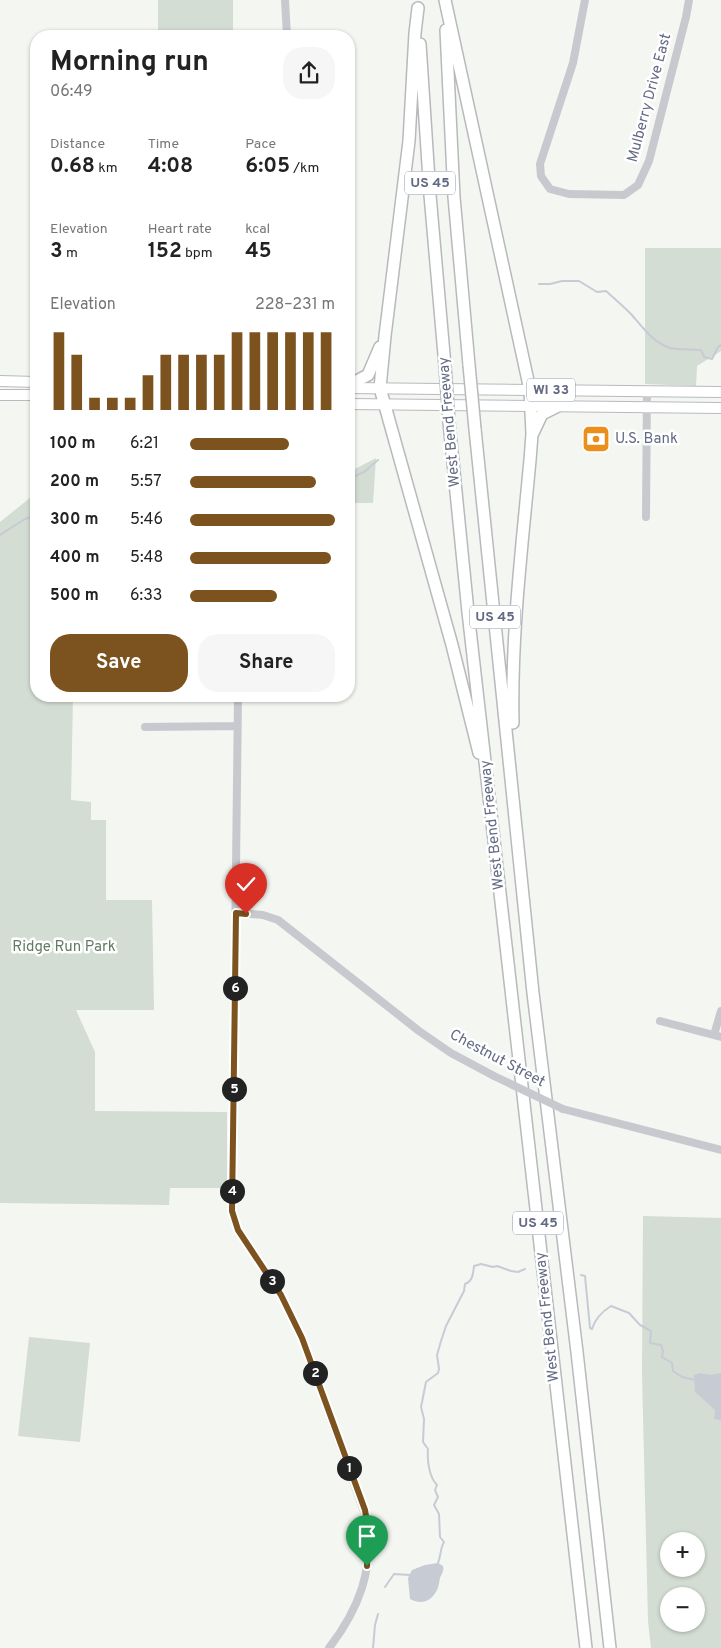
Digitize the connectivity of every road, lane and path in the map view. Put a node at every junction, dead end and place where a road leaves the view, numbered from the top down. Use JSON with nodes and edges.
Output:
{"nodes":[{"id":1,"x":285,"y":0,"type":"edge"},
{"id":2,"x":445,"y":0,"type":"edge"},
{"id":3,"x":585,"y":0,"type":"edge"},
{"id":4,"x":689,"y":0,"type":"edge"},
{"id":5,"x":418,"y":4,"type":"edge"},
{"id":6,"x":287,"y":30,"type":"edge"},
{"id":7,"x":385,"y":336,"type":"junction"},
{"id":8,"x":0,"y":381,"type":"edge"},
{"id":9,"x":30,"y":382,"type":"edge"},
{"id":10,"x":355,"y":383,"type":"edge"},
{"id":11,"x":355,"y":387,"type":"edge"},
{"id":12,"x":380,"y":388,"type":"junction"},
{"id":13,"x":530,"y":390,"type":"junction"},
{"id":14,"x":647,"y":391,"type":"junction"},
{"id":15,"x":721,"y":392,"type":"edge"},
{"id":16,"x":0,"y":395,"type":"edge"},
{"id":17,"x":30,"y":395,"type":"edge"},
{"id":18,"x":355,"y":404,"type":"edge"},
{"id":19,"x":385,"y":406,"type":"junction"},
{"id":20,"x":531,"y":406,"type":"junction"},
{"id":21,"x":556,"y":407,"type":"junction"},
{"id":22,"x":647,"y":408,"type":"junction"},
{"id":23,"x":721,"y":408,"type":"edge"},
{"id":24,"x":532,"y":434,"type":"junction"},
{"id":25,"x":646,"y":517,"type":"dead end"},
{"id":26,"x":238,"y":702,"type":"edge"},
{"id":27,"x":237,"y":726,"type":"junction"},
{"id":28,"x":145,"y":728,"type":"dead end"},
{"id":29,"x":490,"y":798,"type":"junction"},
{"id":30,"x":514,"y":804,"type":"junction"},
{"id":31,"x":236,"y":913,"type":"junction"},
{"id":32,"x":721,"y":1011,"type":"edge"},
{"id":33,"x":660,"y":1021,"type":"dead end"},
{"id":34,"x":718,"y":1036,"type":"edge"},
{"id":35,"x":721,"y":1150,"type":"edge"},
{"id":36,"x":329,"y":1648,"type":"edge"},
{"id":37,"x":586,"y":1648,"type":"edge"},
{"id":38,"x":610,"y":1648,"type":"edge"}],
"edges":[{"from":1,"to":6,"type":"street"},
{"from":2,"to":13,"type":"highway"},
{"from":2,"to":30,"type":"highway","name":"West Bend Freeway","number":"US 45","bridge":true},
{"from":3,"to":4,"type":"street","name":"Mulberry Drive East"},
{"from":5,"to":7,"type":"highway"},
{"from":5,"to":29,"type":"highway","name":"West Bend Freeway","number":"US 45","bridge":true},
{"from":7,"to":10,"type":"highway"},
{"from":7,"to":12,"type":"highway"},
{"from":8,"to":9,"type":"main road"},
{"from":11,"to":12,"type":"main road","number":"WI 33"},
{"from":12,"to":13,"type":"main road","number":"WI 33"},
{"from":12,"to":19,"type":"highway"},
{"from":13,"to":14,"type":"main road","number":"WI 33"},
{"from":13,"to":20,"type":"highway"},
{"from":14,"to":15,"type":"main road","number":"WI 33"},
{"from":14,"to":22,"type":"street"},
{"from":16,"to":17,"type":"main road"},
{"from":18,"to":19,"type":"main road","number":"WI 33"},
{"from":19,"to":20,"type":"main road","number":"WI 33"},
{"from":19,"to":29,"type":"highway"},
{"from":20,"to":21,"type":"main road","number":"WI 33"},
{"from":20,"to":24,"type":"highway"},
{"from":21,"to":22,"type":"main road","number":"WI 33"},
{"from":21,"to":24,"type":"highway"},
{"from":22,"to":23,"type":"main road","number":"WI 33"},
{"from":22,"to":25,"type":"street"},
{"from":24,"to":30,"type":"highway"},
{"from":26,"to":27,"type":"street"},
{"from":27,"to":28,"type":"street"},
{"from":27,"to":31,"type":"street"},
{"from":29,"to":37,"type":"highway","name":"West Bend Freeway","number":"US 45"},
{"from":30,"to":38,"type":"highway","name":"West Bend Freeway","number":"US 45"},
{"from":31,"to":35,"type":"street","name":"Chestnut Street","bridge":true},
{"from":31,"to":36,"type":"street"},
{"from":32,"to":34,"type":"street"},
{"from":33,"to":34,"type":"street"}]}
